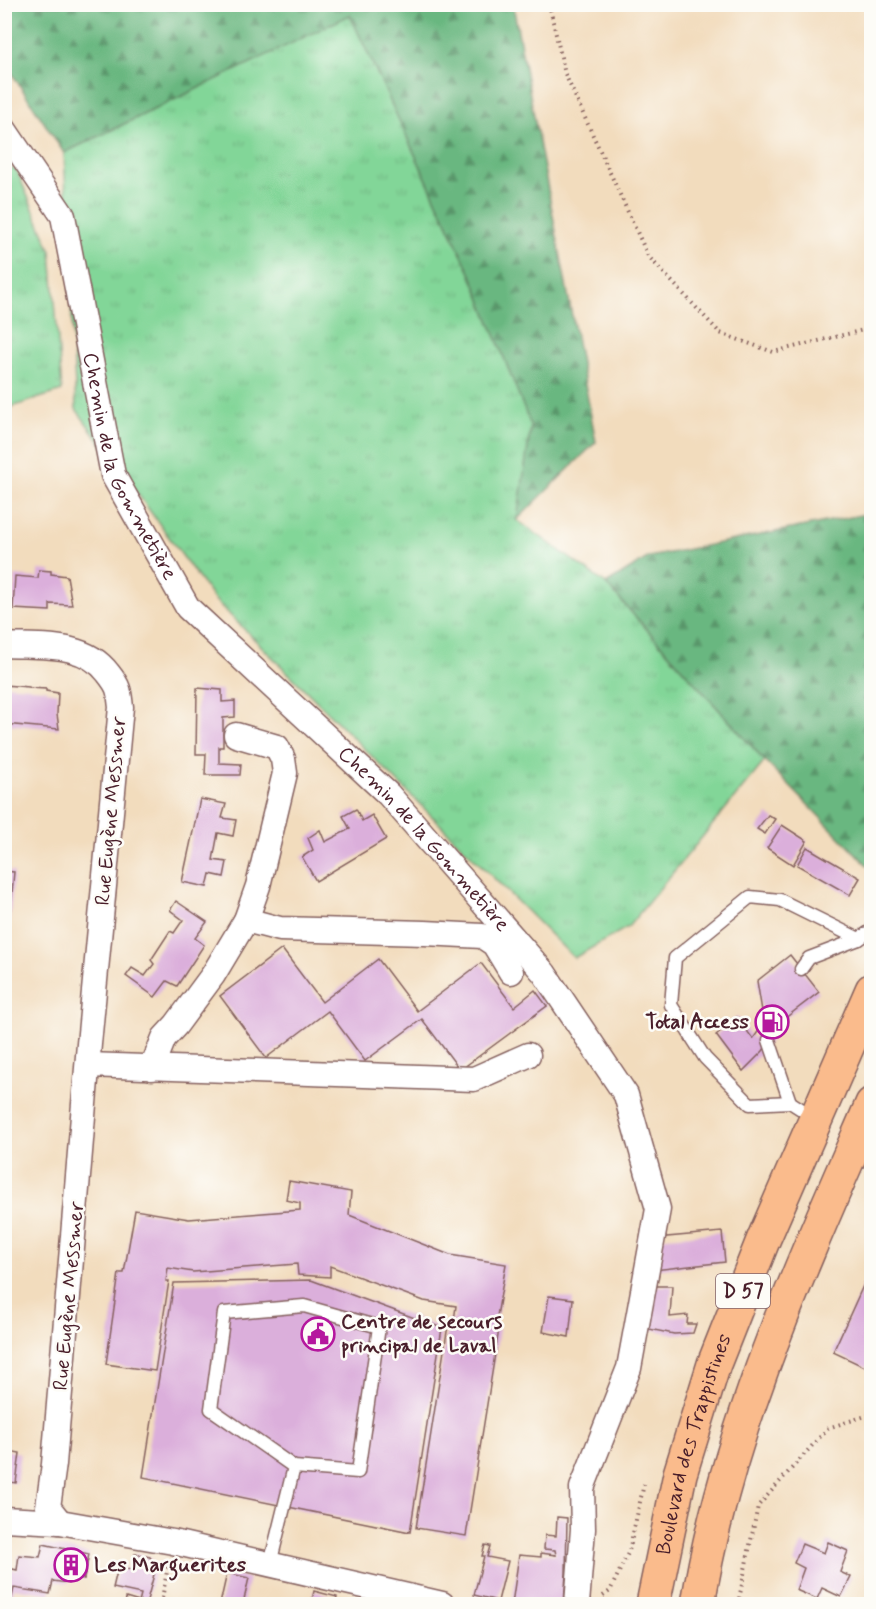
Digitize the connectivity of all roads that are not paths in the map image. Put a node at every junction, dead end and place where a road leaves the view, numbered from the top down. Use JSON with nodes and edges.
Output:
{"nodes":[{"id":1,"x":4,"y":129,"type":"edge"},
{"id":2,"x":4,"y":645,"type":"edge"},
{"id":3,"x":236,"y":735,"type":"dead end"},
{"id":4,"x":246,"y":920,"type":"junction"},
{"id":5,"x":872,"y":930,"type":"edge"},
{"id":6,"x":859,"y":939,"type":"junction"},
{"id":7,"x":801,"y":969,"type":"dead end"},
{"id":8,"x":511,"y":972,"type":"dead end"},
{"id":9,"x":872,"y":990,"type":"edge"},
{"id":10,"x":769,"y":1040,"type":"dead end"},
{"id":11,"x":528,"y":1055,"type":"dead end"},
{"id":12,"x":88,"y":1065,"type":"junction"},
{"id":13,"x":152,"y":1068,"type":"junction"},
{"id":14,"x":872,"y":1104,"type":"edge"},
{"id":15,"x":803,"y":1110,"type":"junction"},
{"id":16,"x":294,"y":1467,"type":"junction"},
{"id":17,"x":4,"y":1519,"type":"edge"},
{"id":18,"x":60,"y":1522,"type":"junction"},
{"id":19,"x":270,"y":1564,"type":"junction"},
{"id":20,"x":586,"y":1602,"type":"edge"},
{"id":21,"x":442,"y":1605,"type":"edge"},
{"id":22,"x":653,"y":1605,"type":"edge"},
{"id":23,"x":699,"y":1605,"type":"edge"}],
"edges":[{"from":1,"to":20,"type":"street","name":"Chemin de la Gommetière"},
{"from":2,"to":12,"type":"street","name":"Rue Eugène Messmer"},
{"from":3,"to":4,"type":"street"},
{"from":4,"to":8,"type":"street"},
{"from":4,"to":13,"type":"street"},
{"from":5,"to":6,"type":"lane"},
{"from":6,"to":7,"type":"lane"},
{"from":6,"to":15,"type":"lane"},
{"from":9,"to":15,"type":"main road","name":"Boulevard des Trappistines","number":"D 57"},
{"from":10,"to":15,"type":"lane"},
{"from":11,"to":13,"type":"street"},
{"from":12,"to":13,"type":"street"},
{"from":12,"to":18,"type":"street","name":"Rue Eugène Messmer"},
{"from":14,"to":23,"type":"main road","name":"Boulevard des Trappistines","number":"D 57"},
{"from":15,"to":22,"type":"main road","name":"Boulevard des Trappistines","number":"D 57"},
{"from":16,"to":16,"type":"lane"},
{"from":16,"to":19,"type":"lane"},
{"from":17,"to":18,"type":"street"},
{"from":18,"to":19,"type":"street"},
{"from":19,"to":21,"type":"street"}]}
